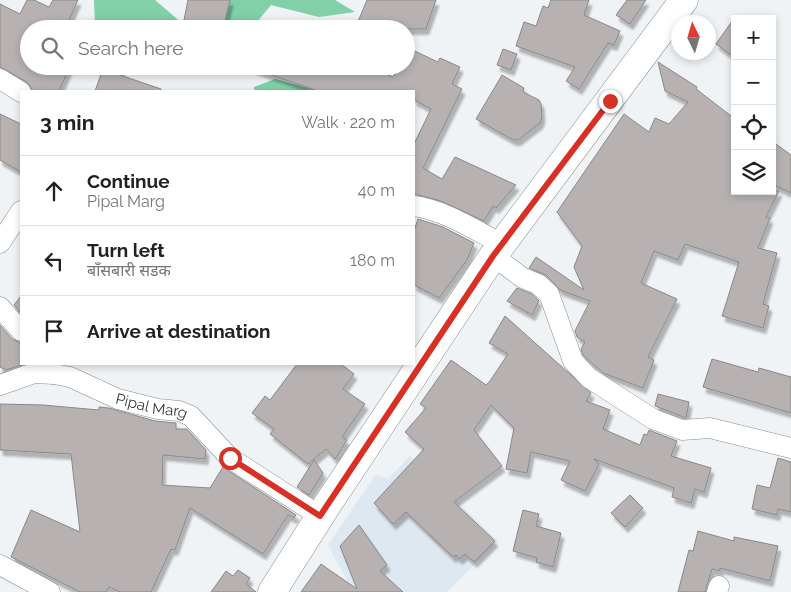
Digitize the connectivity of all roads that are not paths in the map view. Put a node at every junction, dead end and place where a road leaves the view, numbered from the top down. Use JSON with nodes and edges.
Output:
{"nodes":[{"id":1,"x":684,"y":0,"type":"edge"},
{"id":2,"x":0,"y":79,"type":"edge"},
{"id":3,"x":20,"y":91,"type":"edge"},
{"id":4,"x":415,"y":206,"type":"edge"},
{"id":5,"x":20,"y":213,"type":"edge"},
{"id":6,"x":0,"y":243,"type":"edge"},
{"id":7,"x":498,"y":250,"type":"junction"},
{"id":8,"x":0,"y":307,"type":"edge"},
{"id":9,"x":20,"y":330,"type":"edge"},
{"id":10,"x":52,"y":369,"type":"edge"},
{"id":11,"x":0,"y":385,"type":"edge"},
{"id":12,"x":791,"y":448,"type":"edge"},
{"id":13,"x":320,"y":516,"type":"junction"},
{"id":14,"x":0,"y":566,"type":"edge"},
{"id":15,"x":50,"y":592,"type":"edge"},
{"id":16,"x":272,"y":592,"type":"edge"}],
"edges":[{"from":1,"to":7,"type":"main road"},
{"from":2,"to":3,"type":"street"},
{"from":4,"to":7,"type":"street"},
{"from":5,"to":6,"type":"street"},
{"from":7,"to":12,"type":"street"},
{"from":7,"to":13,"type":"main road"},
{"from":8,"to":9,"type":"street"},
{"from":10,"to":11,"type":"street","name":"Pipal Marg"},
{"from":10,"to":13,"type":"street","name":"Pipal Marg"},
{"from":13,"to":16,"type":"main road"},
{"from":14,"to":15,"type":"street"}]}
